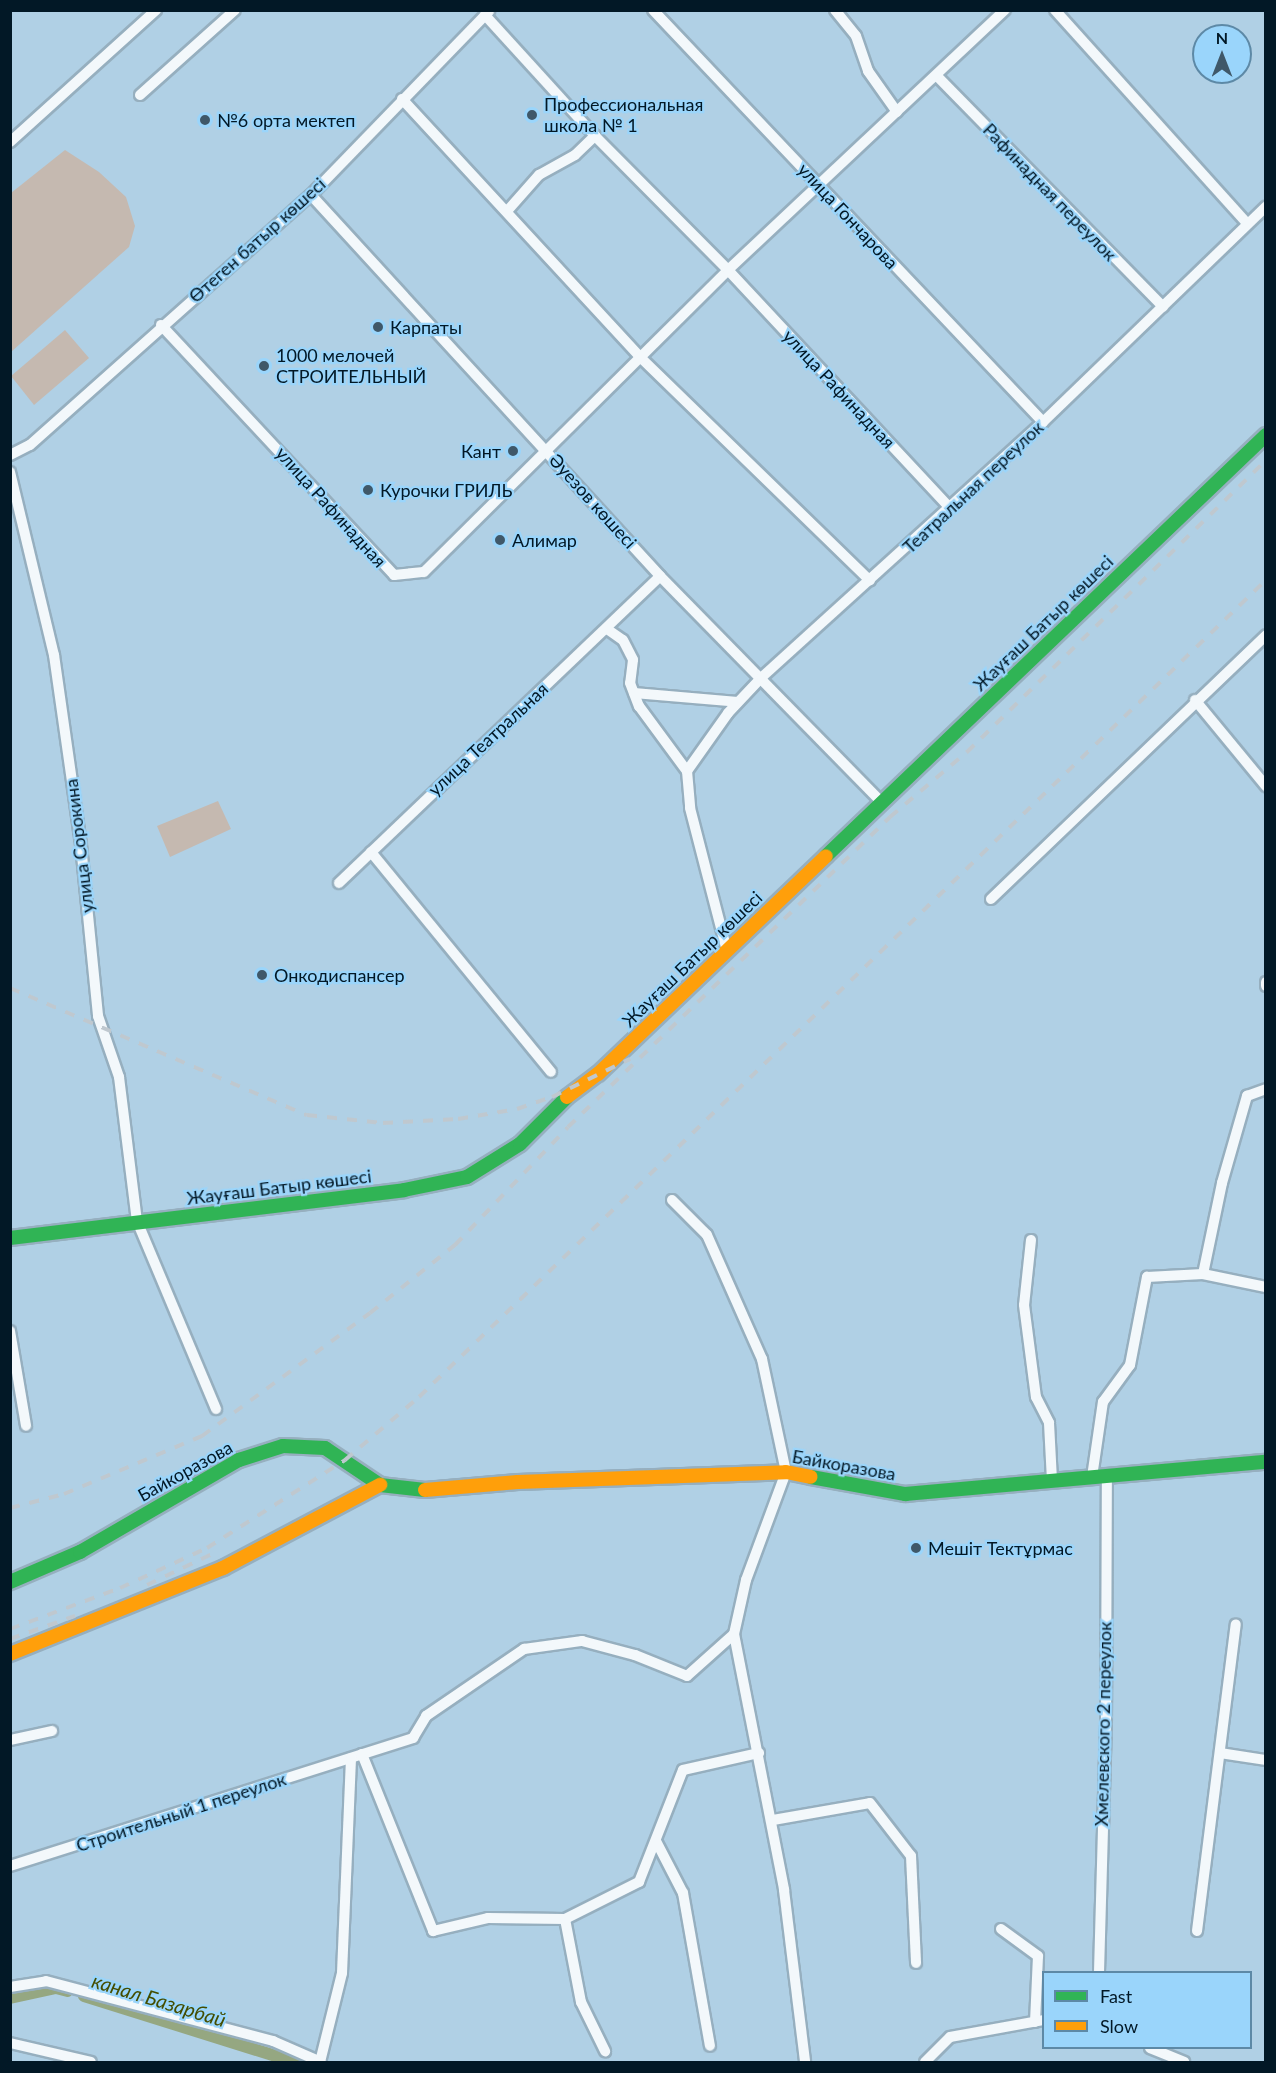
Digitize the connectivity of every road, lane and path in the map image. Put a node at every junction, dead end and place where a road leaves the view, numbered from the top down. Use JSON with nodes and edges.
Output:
{"nodes":[{"id":1,"x":156,"y":10,"type":"edge"},
{"id":2,"x":235,"y":10,"type":"edge"},
{"id":3,"x":652,"y":10,"type":"edge"},
{"id":4,"x":835,"y":10,"type":"edge"},
{"id":5,"x":1005,"y":10,"type":"edge"},
{"id":6,"x":1055,"y":10,"type":"edge"},
{"id":7,"x":487,"y":13,"type":"edge"},
{"id":8,"x":937,"y":76,"type":"junction"},
{"id":9,"x":140,"y":95,"type":"dead end"},
{"id":10,"x":402,"y":99,"type":"junction"},
{"id":11,"x":897,"y":112,"type":"junction"},
{"id":12,"x":595,"y":136,"type":"junction"},
{"id":13,"x":10,"y":141,"type":"edge"},
{"id":14,"x":820,"y":186,"type":"junction"},
{"id":15,"x":310,"y":195,"type":"junction"},
{"id":16,"x":1266,"y":207,"type":"edge"},
{"id":17,"x":508,"y":210,"type":"junction"},
{"id":18,"x":1247,"y":223,"type":"junction"},
{"id":19,"x":728,"y":270,"type":"junction"},
{"id":20,"x":1163,"y":307,"type":"junction"},
{"id":21,"x":161,"y":326,"type":"junction"},
{"id":22,"x":639,"y":356,"type":"junction"},
{"id":23,"x":1043,"y":422,"type":"junction"},
{"id":24,"x":1266,"y":435,"type":"edge"},
{"id":25,"x":546,"y":450,"type":"junction"},
{"id":26,"x":10,"y":455,"type":"edge"},
{"id":27,"x":10,"y":472,"type":"edge"},
{"id":28,"x":14,"y":495,"type":"edge"},
{"id":29,"x":950,"y":508,"type":"junction"},
{"id":30,"x":660,"y":576,"type":"junction"},
{"id":31,"x":870,"y":581,"type":"junction"},
{"id":32,"x":607,"y":629,"type":"junction"},
{"id":33,"x":1266,"y":635,"type":"edge"},
{"id":34,"x":762,"y":677,"type":"junction"},
{"id":35,"x":634,"y":693,"type":"junction"},
{"id":36,"x":1195,"y":700,"type":"junction"},
{"id":37,"x":738,"y":702,"type":"junction"},
{"id":38,"x":687,"y":771,"type":"junction"},
{"id":39,"x":1266,"y":786,"type":"edge"},
{"id":40,"x":881,"y":802,"type":"junction"},
{"id":41,"x":371,"y":852,"type":"junction"},
{"id":42,"x":339,"y":883,"type":"dead end"},
{"id":43,"x":991,"y":898,"type":"dead end"},
{"id":44,"x":727,"y":951,"type":"junction"},
{"id":45,"x":1266,"y":982,"type":"edge"},
{"id":46,"x":1266,"y":986,"type":"edge"},
{"id":47,"x":551,"y":1072,"type":"dead end"},
{"id":48,"x":1266,"y":1089,"type":"edge"},
{"id":49,"x":672,"y":1200,"type":"dead end"},
{"id":50,"x":137,"y":1221,"type":"junction"},
{"id":51,"x":10,"y":1238,"type":"edge"},
{"id":52,"x":1032,"y":1240,"type":"dead end"},
{"id":53,"x":1203,"y":1274,"type":"junction"},
{"id":54,"x":1266,"y":1287,"type":"edge"},
{"id":55,"x":10,"y":1331,"type":"edge"},
{"id":56,"x":216,"y":1409,"type":"dead end"},
{"id":57,"x":26,"y":1426,"type":"dead end"},
{"id":58,"x":1266,"y":1462,"type":"edge"},
{"id":59,"x":786,"y":1472,"type":"junction"},
{"id":60,"x":1107,"y":1476,"type":"junction"},
{"id":61,"x":1092,"y":1477,"type":"junction"},
{"id":62,"x":1052,"y":1481,"type":"junction"},
{"id":63,"x":380,"y":1485,"type":"junction"},
{"id":64,"x":10,"y":1582,"type":"edge"},
{"id":65,"x":1236,"y":1624,"type":"dead end"},
{"id":66,"x":734,"y":1634,"type":"junction"},
{"id":67,"x":10,"y":1654,"type":"edge"},
{"id":68,"x":52,"y":1731,"type":"dead end"},
{"id":69,"x":10,"y":1740,"type":"edge"},
{"id":70,"x":759,"y":1753,"type":"junction"},
{"id":71,"x":1220,"y":1753,"type":"junction"},
{"id":72,"x":362,"y":1754,"type":"junction"},
{"id":73,"x":351,"y":1758,"type":"junction"},
{"id":74,"x":1266,"y":1760,"type":"edge"},
{"id":75,"x":773,"y":1820,"type":"junction"},
{"id":76,"x":656,"y":1841,"type":"junction"},
{"id":77,"x":10,"y":1866,"type":"edge"},
{"id":78,"x":565,"y":1919,"type":"junction"},
{"id":79,"x":1001,"y":1929,"type":"dead end"},
{"id":80,"x":1197,"y":1931,"type":"dead end"},
{"id":81,"x":916,"y":1963,"type":"dead end"},
{"id":82,"x":1099,"y":1971,"type":"edge"},
{"id":83,"x":10,"y":1987,"type":"edge"},
{"id":84,"x":1039,"y":2021,"type":"edge"},
{"id":85,"x":10,"y":2043,"type":"edge"},
{"id":86,"x":711,"y":2046,"type":"dead end"},
{"id":87,"x":1152,"y":2049,"type":"edge"},
{"id":88,"x":605,"y":2051,"type":"dead end"},
{"id":89,"x":91,"y":2062,"type":"edge"},
{"id":90,"x":321,"y":2062,"type":"edge"},
{"id":91,"x":805,"y":2062,"type":"edge"},
{"id":92,"x":925,"y":2062,"type":"edge"},
{"id":93,"x":1184,"y":2062,"type":"edge"}],
"edges":[{"from":1,"to":13,"type":"street"},
{"from":2,"to":9,"type":"street"},
{"from":3,"to":14,"type":"street","name":"улица Гончарова"},
{"from":4,"to":11,"type":"street"},
{"from":5,"to":8,"type":"street","name":"улица Рафинадная"},
{"from":6,"to":18,"type":"street"},
{"from":7,"to":10,"type":"street","name":"Өтеген батыр көшесі"},
{"from":7,"to":12,"type":"street","name":"улица Рафинадная"},
{"from":8,"to":11,"type":"street","name":"улица Рафинадная"},
{"from":8,"to":20,"type":"street","name":"Рафинадная переулок"},
{"from":10,"to":15,"type":"street","name":"Өтеген батыр көшесі"},
{"from":10,"to":17,"type":"street"},
{"from":11,"to":14,"type":"street","name":"улица Рафинадная"},
{"from":12,"to":17,"type":"street"},
{"from":12,"to":19,"type":"street","name":"улица Рафинадная"},
{"from":14,"to":19,"type":"street","name":"улица Рафинадная"},
{"from":14,"to":23,"type":"street","name":"улица Гончарова"},
{"from":15,"to":21,"type":"street","name":"Өтеген батыр көшесі"},
{"from":15,"to":25,"type":"street","name":"Әуезов көшесі"},
{"from":16,"to":18,"type":"street","name":"Театральная переулок"},
{"from":17,"to":22,"type":"street"},
{"from":18,"to":20,"type":"street","name":"Театральная переулок"},
{"from":19,"to":22,"type":"street","name":"улица Рафинадная"},
{"from":19,"to":29,"type":"street","name":"улица Рафинадная"},
{"from":20,"to":23,"type":"street","name":"Театральная переулок"},
{"from":21,"to":25,"type":"street","name":"улица Рафинадная"},
{"from":21,"to":26,"type":"street","name":"Өтеген батыр көшесі"},
{"from":22,"to":25,"type":"street","name":"улица Рафинадная"},
{"from":22,"to":31,"type":"street"},
{"from":23,"to":29,"type":"street","name":"Театральная переулок"},
{"from":24,"to":40,"type":"street","name":"Жауғаш Батыр көшесі"},
{"from":25,"to":30,"type":"street","name":"Әуезов көшесі"},
{"from":27,"to":28,"type":"street","name":"улица Сорокина"},
{"from":28,"to":50,"type":"street","name":"улица Сорокина"},
{"from":29,"to":31,"type":"street","name":"Театральная переулок"},
{"from":30,"to":32,"type":"street","name":"улица Театральная"},
{"from":30,"to":34,"type":"street","name":"Әуезов көшесі"},
{"from":31,"to":34,"type":"street","name":"Театральная переулок"},
{"from":32,"to":35,"type":"street"},
{"from":32,"to":41,"type":"street","name":"улица Театральная"},
{"from":33,"to":36,"type":"street"},
{"from":34,"to":37,"type":"street","name":"Театральная переулок"},
{"from":34,"to":40,"type":"street","name":"Әуезов көшесі"},
{"from":35,"to":37,"type":"street"},
{"from":35,"to":38,"type":"street"},
{"from":36,"to":39,"type":"street"},
{"from":36,"to":43,"type":"street"},
{"from":37,"to":38,"type":"street","name":"Театральная переулок"},
{"from":38,"to":44,"type":"street"},
{"from":40,"to":44,"type":"street","name":"Жауғаш Батыр көшесі"},
{"from":41,"to":42,"type":"street","name":"улица Театральная"},
{"from":41,"to":47,"type":"street"},
{"from":44,"to":50,"type":"street","name":"Жауғаш Батыр көшесі"},
{"from":45,"to":46,"type":"street"},
{"from":48,"to":53,"type":"street"},
{"from":49,"to":59,"type":"street"},
{"from":50,"to":51,"type":"street","name":"Жауғаш Батыр көшесі"},
{"from":50,"to":56,"type":"street","name":"улица Сорокина"},
{"from":52,"to":62,"type":"street"},
{"from":53,"to":54,"type":"street"},
{"from":53,"to":61,"type":"street"},
{"from":55,"to":57,"type":"street"},
{"from":58,"to":60,"type":"street","name":"Байкоразова"},
{"from":59,"to":62,"type":"street","name":"Байкоразова"},
{"from":59,"to":63,"type":"street","name":"Байкоразова"},
{"from":59,"to":66,"type":"street"},
{"from":60,"to":61,"type":"street","name":"Байкоразова"},
{"from":60,"to":82,"type":"street","name":"Хмелевского 2 переулок"},
{"from":61,"to":62,"type":"street","name":"Байкоразова"},
{"from":63,"to":64,"type":"street","name":"Байкоразова"},
{"from":63,"to":67,"type":"street"},
{"from":65,"to":71,"type":"street"},
{"from":66,"to":70,"type":"street"},
{"from":66,"to":72,"type":"street","name":"Строительный 1 переулок"},
{"from":68,"to":69,"type":"street"},
{"from":70,"to":75,"type":"street"},
{"from":70,"to":76,"type":"street"},
{"from":71,"to":74,"type":"street"},
{"from":71,"to":80,"type":"street"},
{"from":72,"to":73,"type":"street","name":"Строительный 1 переулок"},
{"from":72,"to":78,"type":"street"},
{"from":73,"to":77,"type":"street","name":"Строительный 1 переулок"},
{"from":73,"to":90,"type":"street"},
{"from":75,"to":81,"type":"street"},
{"from":75,"to":91,"type":"street"},
{"from":76,"to":78,"type":"street"},
{"from":76,"to":86,"type":"street"},
{"from":78,"to":88,"type":"street"},
{"from":79,"to":84,"type":"street"},
{"from":83,"to":90,"type":"street"},
{"from":84,"to":92,"type":"street"},
{"from":85,"to":89,"type":"street"},
{"from":87,"to":93,"type":"street"}]}
